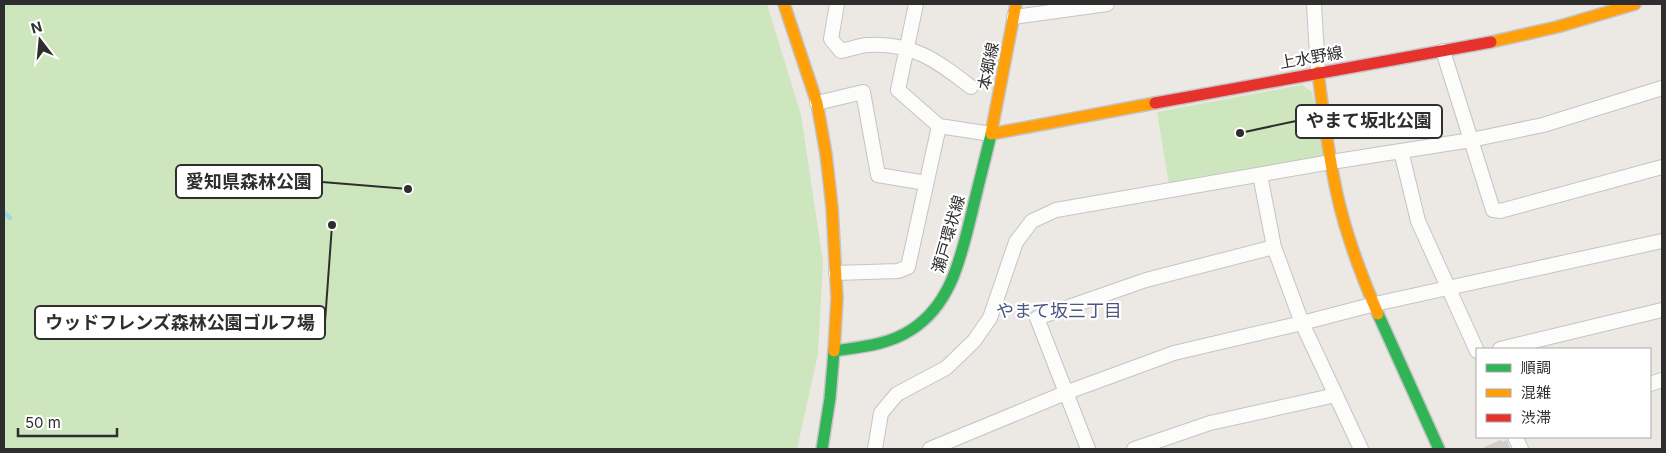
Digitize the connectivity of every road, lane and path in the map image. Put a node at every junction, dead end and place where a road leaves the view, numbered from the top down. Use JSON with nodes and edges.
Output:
{"nodes":[{"id":1,"x":784,"y":4,"type":"edge"},
{"id":2,"x":838,"y":4,"type":"edge"},
{"id":3,"x":916,"y":4,"type":"edge"},
{"id":4,"x":1107,"y":4,"type":"edge"},
{"id":5,"x":1314,"y":4,"type":"edge"},
{"id":6,"x":1635,"y":4,"type":"edge"},
{"id":7,"x":1604,"y":9,"type":"edge"},
{"id":8,"x":1015,"y":10,"type":"edge"},
{"id":9,"x":906,"y":48,"type":"junction"},
{"id":10,"x":1443,"y":51,"type":"junction"},
{"id":11,"x":1318,"y":72,"type":"junction"},
{"id":12,"x":971,"y":87,"type":"dead end"},
{"id":13,"x":1662,"y":88,"type":"edge"},
{"id":14,"x":817,"y":103,"type":"junction"},
{"id":15,"x":939,"y":126,"type":"junction"},
{"id":16,"x":991,"y":134,"type":"junction"},
{"id":17,"x":1471,"y":140,"type":"junction"},
{"id":18,"x":1401,"y":151,"type":"junction"},
{"id":19,"x":1332,"y":162,"type":"junction"},
{"id":20,"x":1662,"y":167,"type":"edge"},
{"id":21,"x":1260,"y":174,"type":"junction"},
{"id":22,"x":926,"y":183,"type":"junction"},
{"id":23,"x":1662,"y":241,"type":"edge"},
{"id":24,"x":1274,"y":247,"type":"junction"},
{"id":25,"x":836,"y":273,"type":"junction"},
{"id":26,"x":1448,"y":288,"type":"junction"},
{"id":27,"x":1374,"y":304,"type":"junction"},
{"id":28,"x":1662,"y":310,"type":"edge"},
{"id":29,"x":1302,"y":323,"type":"junction"},
{"id":30,"x":1504,"y":348,"type":"edge"},
{"id":31,"x":1476,"y":349,"type":"edge"},
{"id":32,"x":834,"y":352,"type":"junction"},
{"id":33,"x":1066,"y":393,"type":"junction"},
{"id":34,"x":1336,"y":395,"type":"junction"},
{"id":35,"x":822,"y":449,"type":"edge"},
{"id":36,"x":875,"y":449,"type":"edge"},
{"id":37,"x":930,"y":449,"type":"edge"},
{"id":38,"x":1088,"y":449,"type":"edge"},
{"id":39,"x":1134,"y":449,"type":"edge"},
{"id":40,"x":1361,"y":449,"type":"edge"},
{"id":41,"x":1439,"y":449,"type":"edge"}],
"edges":[{"from":1,"to":14,"type":"street"},
{"from":2,"to":9,"type":"street"},
{"from":3,"to":9,"type":"street"},
{"from":4,"to":8,"type":"street"},
{"from":5,"to":11,"type":"street"},
{"from":6,"to":7,"type":"street","name":"上水野線"},
{"from":7,"to":10,"type":"street","name":"上水野線"},
{"from":8,"to":16,"type":"street","name":"本郷線"},
{"from":9,"to":12,"type":"street"},
{"from":9,"to":15,"type":"street"},
{"from":10,"to":11,"type":"street","name":"上水野線"},
{"from":10,"to":17,"type":"street"},
{"from":11,"to":16,"type":"street","name":"上水野線"},
{"from":11,"to":19,"type":"street"},
{"from":13,"to":17,"type":"street"},
{"from":14,"to":22,"type":"street"},
{"from":14,"to":25,"type":"street"},
{"from":15,"to":16,"type":"street"},
{"from":15,"to":22,"type":"street"},
{"from":16,"to":32,"type":"street","name":"瀬戸環状線"},
{"from":17,"to":18,"type":"street"},
{"from":17,"to":20,"type":"street"},
{"from":18,"to":19,"type":"street"},
{"from":18,"to":26,"type":"street"},
{"from":19,"to":21,"type":"street"},
{"from":19,"to":27,"type":"street"},
{"from":21,"to":24,"type":"street"},
{"from":21,"to":36,"type":"street"},
{"from":22,"to":25,"type":"street"},
{"from":23,"to":26,"type":"street"},
{"from":24,"to":29,"type":"street"},
{"from":24,"to":33,"type":"street"},
{"from":25,"to":32,"type":"street"},
{"from":26,"to":27,"type":"street"},
{"from":26,"to":31,"type":"street"},
{"from":27,"to":29,"type":"street"},
{"from":27,"to":41,"type":"street"},
{"from":28,"to":30,"type":"street"},
{"from":29,"to":33,"type":"street"},
{"from":29,"to":34,"type":"street"},
{"from":32,"to":35,"type":"street"},
{"from":33,"to":37,"type":"street"},
{"from":33,"to":38,"type":"street"},
{"from":34,"to":39,"type":"street"},
{"from":34,"to":40,"type":"street"}]}
